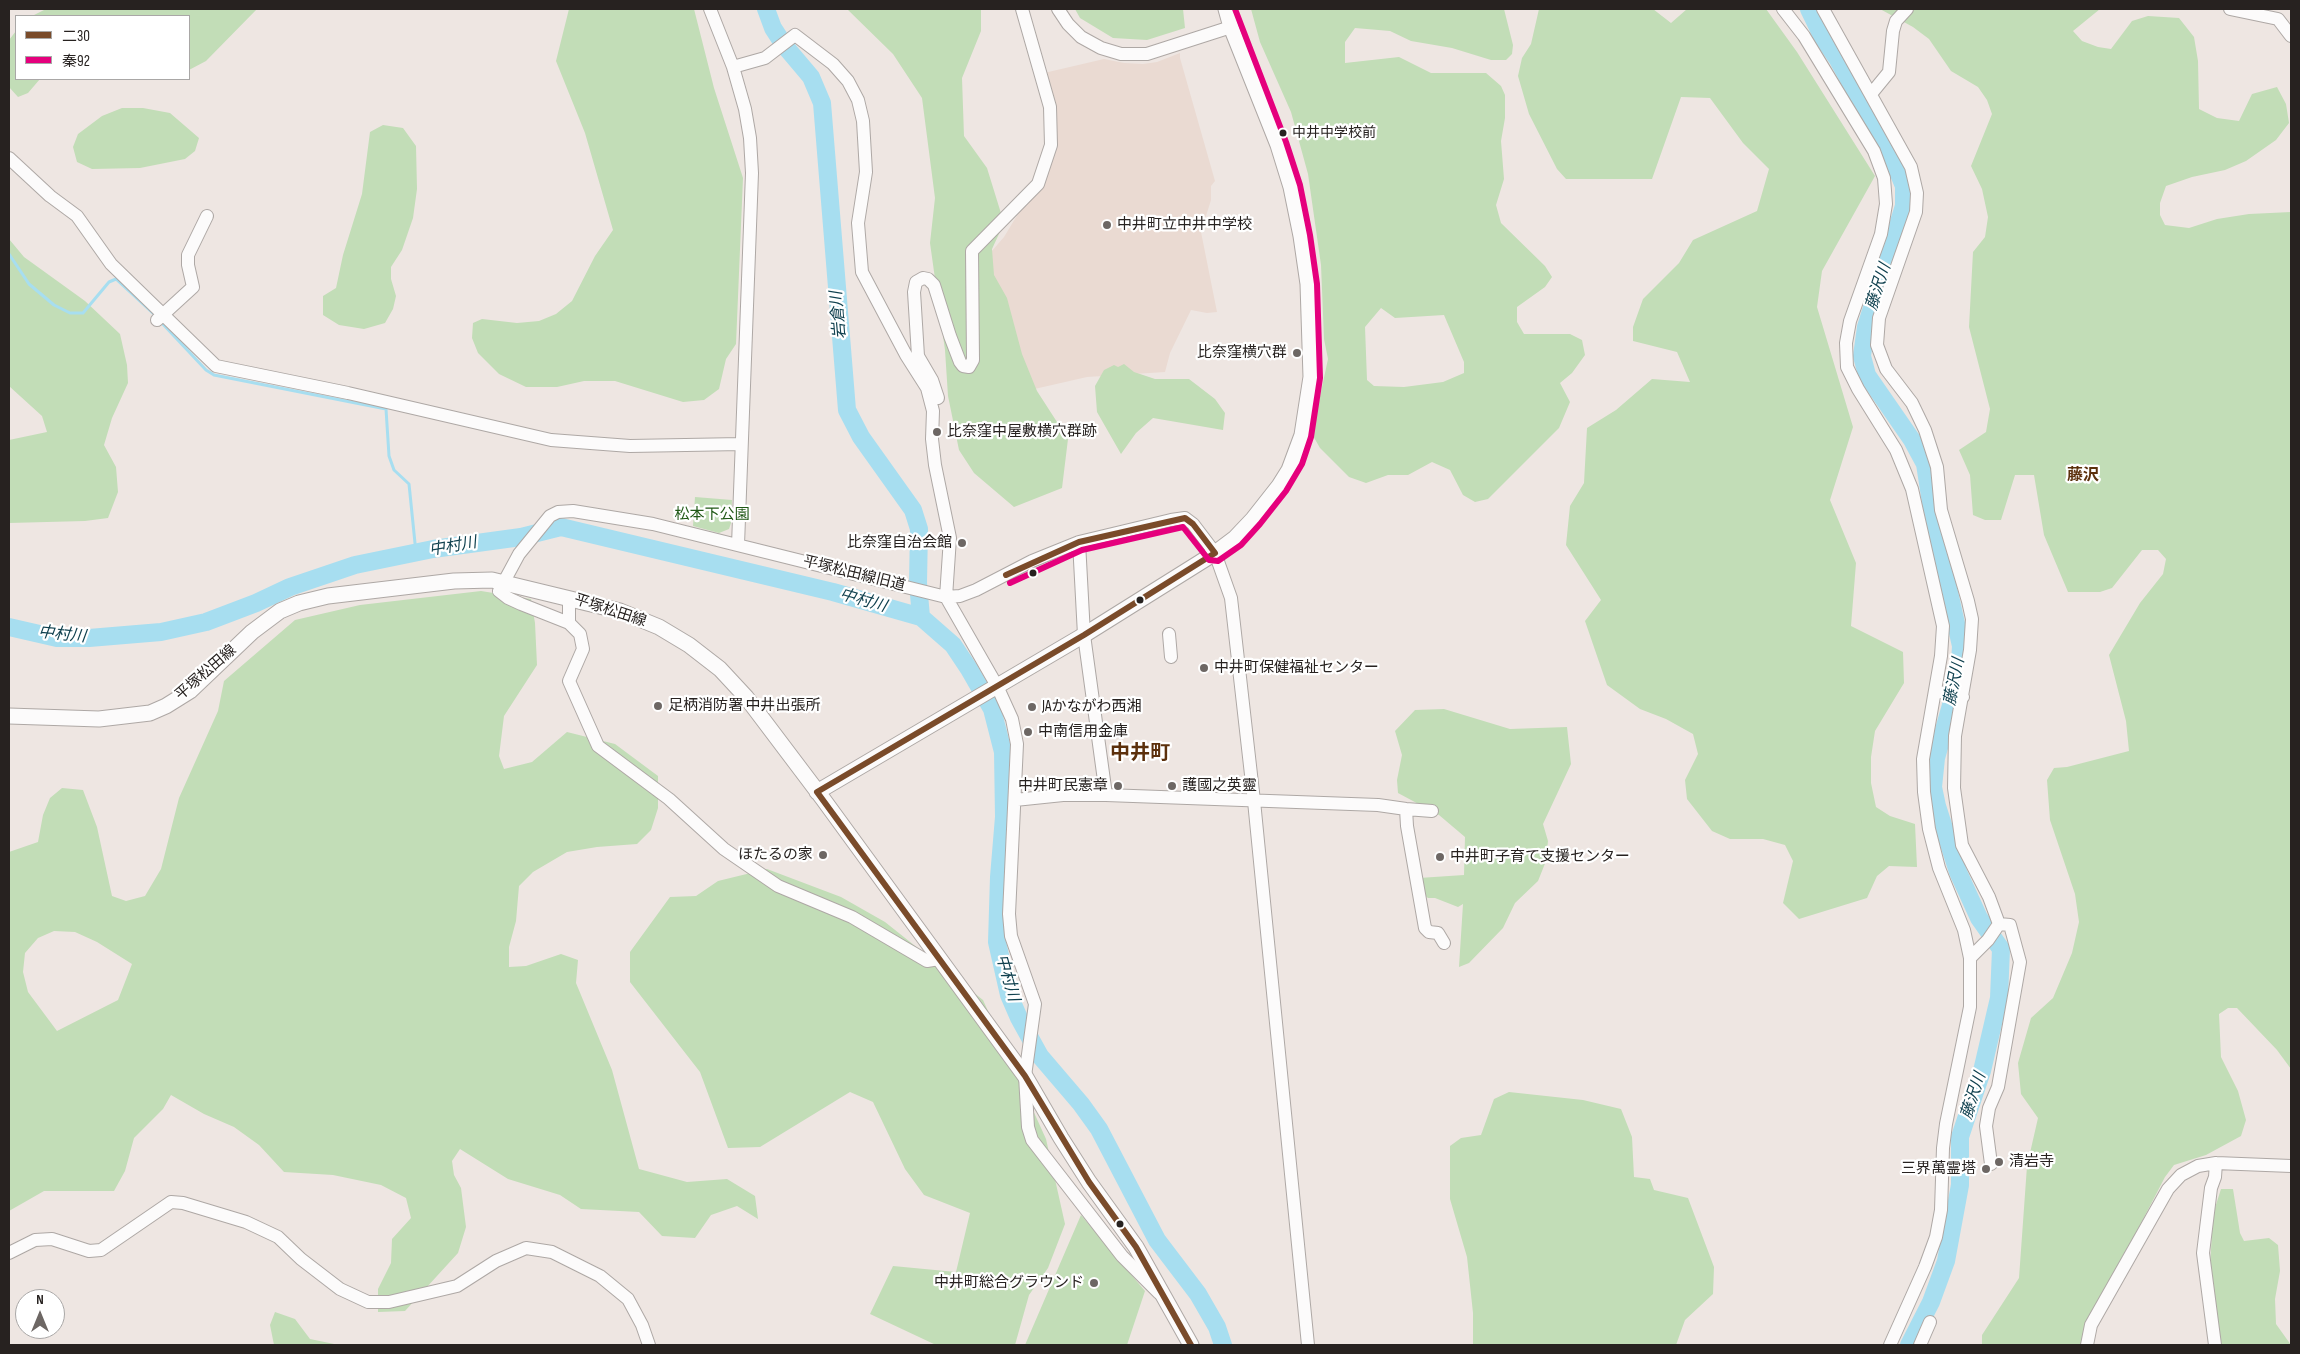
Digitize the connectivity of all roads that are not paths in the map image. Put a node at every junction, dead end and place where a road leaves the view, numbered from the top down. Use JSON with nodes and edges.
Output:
{"nodes":[{"id":1,"x":710,"y":9,"type":"edge"},
{"id":2,"x":1022,"y":9,"type":"edge"},
{"id":3,"x":1058,"y":9,"type":"edge"},
{"id":4,"x":1226,"y":9,"type":"edge"},
{"id":5,"x":1784,"y":9,"type":"edge"},
{"id":6,"x":1823,"y":9,"type":"edge"},
{"id":7,"x":1907,"y":9,"type":"edge"},
{"id":8,"x":2230,"y":9,"type":"edge"},
{"id":9,"x":1231,"y":27,"type":"junction"},
{"id":10,"x":2291,"y":36,"type":"edge"},
{"id":11,"x":733,"y":67,"type":"junction"},
{"id":12,"x":1871,"y":94,"type":"junction"},
{"id":13,"x":9,"y":158,"type":"edge"},
{"id":14,"x":207,"y":216,"type":"dead end"},
{"id":15,"x":160,"y":318,"type":"junction"},
{"id":16,"x":932,"y":422,"type":"junction"},
{"id":17,"x":741,"y":444,"type":"junction"},
{"id":18,"x":1078,"y":542,"type":"junction"},
{"id":19,"x":738,"y":545,"type":"junction"},
{"id":20,"x":1214,"y":553,"type":"junction"},
{"id":21,"x":504,"y":583,"type":"junction"},
{"id":22,"x":946,"y":597,"type":"junction"},
{"id":23,"x":569,"y":598,"type":"junction"},
{"id":24,"x":569,"y":623,"type":"junction"},
{"id":25,"x":1169,"y":634,"type":"dead end"},
{"id":26,"x":1084,"y":635,"type":"junction"},
{"id":27,"x":1171,"y":657,"type":"dead end"},
{"id":28,"x":994,"y":688,"type":"junction"},
{"id":29,"x":1935,"y":691,"type":"junction"},
{"id":30,"x":1963,"y":697,"type":"junction"},
{"id":31,"x":9,"y":716,"type":"edge"},
{"id":32,"x":817,"y":792,"type":"junction"},
{"id":33,"x":1106,"y":795,"type":"junction"},
{"id":34,"x":1015,"y":800,"type":"junction"},
{"id":35,"x":1254,"y":802,"type":"junction"},
{"id":36,"x":1406,"y":810,"type":"junction"},
{"id":37,"x":1432,"y":811,"type":"dead end"},
{"id":38,"x":1997,"y":926,"type":"junction"},
{"id":39,"x":1444,"y":943,"type":"dead end"},
{"id":40,"x":1970,"y":958,"type":"junction"},
{"id":41,"x":939,"y":959,"type":"junction"},
{"id":42,"x":1025,"y":1076,"type":"junction"},
{"id":43,"x":2216,"y":1163,"type":"junction"},
{"id":44,"x":1991,"y":1164,"type":"dead end"},
{"id":45,"x":2289,"y":1166,"type":"edge"},
{"id":46,"x":1119,"y":1223,"type":"junction"},
{"id":47,"x":9,"y":1253,"type":"edge"},
{"id":48,"x":1122,"y":1256,"type":"junction"},
{"id":49,"x":1169,"y":1304,"type":"junction"},
{"id":50,"x":1930,"y":1322,"type":"dead end"},
{"id":51,"x":649,"y":1345,"type":"edge"},
{"id":52,"x":1191,"y":1345,"type":"edge"},
{"id":53,"x":1308,"y":1345,"type":"edge"},
{"id":54,"x":1890,"y":1345,"type":"edge"},
{"id":55,"x":1920,"y":1345,"type":"edge"},
{"id":56,"x":2086,"y":1345,"type":"edge"},
{"id":57,"x":2215,"y":1345,"type":"edge"}],
"edges":[{"from":1,"to":11,"type":"street"},
{"from":2,"to":16,"type":"street"},
{"from":3,"to":9,"type":"street"},
{"from":4,"to":9,"type":"main road"},
{"from":5,"to":29,"type":"street"},
{"from":6,"to":12,"type":"street"},
{"from":7,"to":12,"type":"street"},
{"from":8,"to":10,"type":"street"},
{"from":9,"to":20,"type":"main road"},
{"from":11,"to":16,"type":"street"},
{"from":11,"to":17,"type":"street"},
{"from":12,"to":30,"type":"street"},
{"from":13,"to":15,"type":"street"},
{"from":14,"to":15,"type":"street"},
{"from":15,"to":17,"type":"street"},
{"from":16,"to":22,"type":"street"},
{"from":17,"to":19,"type":"street"},
{"from":18,"to":20,"type":"street","name":"平塚松田線旧道"},
{"from":18,"to":22,"type":"street","name":"平塚松田線旧道"},
{"from":18,"to":26,"type":"street"},
{"from":19,"to":21,"type":"street","name":"平塚松田線旧道"},
{"from":19,"to":22,"type":"street","name":"平塚松田線旧道"},
{"from":20,"to":26,"type":"main road"},
{"from":20,"to":35,"type":"street"},
{"from":21,"to":23,"type":"main road","name":"平塚松田線"},
{"from":21,"to":24,"type":"street"},
{"from":21,"to":31,"type":"main road","name":"平塚松田線"},
{"from":22,"to":28,"type":"street"},
{"from":23,"to":24,"type":"street"},
{"from":23,"to":32,"type":"main road","name":"平塚松田線"},
{"from":24,"to":41,"type":"street"},
{"from":25,"to":27,"type":"street"},
{"from":26,"to":28,"type":"main road"},
{"from":26,"to":33,"type":"street"},
{"from":28,"to":32,"type":"main road"},
{"from":28,"to":34,"type":"street"},
{"from":29,"to":30,"type":"street"},
{"from":29,"to":40,"type":"street"},
{"from":30,"to":38,"type":"street"},
{"from":32,"to":41,"type":"main road","name":"平塚松田線"},
{"from":33,"to":34,"type":"street"},
{"from":33,"to":35,"type":"street"},
{"from":34,"to":42,"type":"street"},
{"from":35,"to":36,"type":"street"},
{"from":35,"to":53,"type":"street"},
{"from":36,"to":37,"type":"street"},
{"from":36,"to":39,"type":"street"},
{"from":38,"to":40,"type":"street"},
{"from":38,"to":44,"type":"street"},
{"from":40,"to":54,"type":"street"},
{"from":41,"to":42,"type":"main road","name":"平塚松田線"},
{"from":42,"to":46,"type":"main road","name":"平塚松田線"},
{"from":42,"to":48,"type":"street"},
{"from":43,"to":45,"type":"street"},
{"from":43,"to":56,"type":"street"},
{"from":43,"to":57,"type":"street"},
{"from":46,"to":48,"type":"street"},
{"from":46,"to":49,"type":"main road","name":"平塚松田線"},
{"from":47,"to":51,"type":"street"},
{"from":48,"to":49,"type":"street"},
{"from":49,"to":52,"type":"main road","name":"平塚松田線"},
{"from":50,"to":55,"type":"street"}]}
